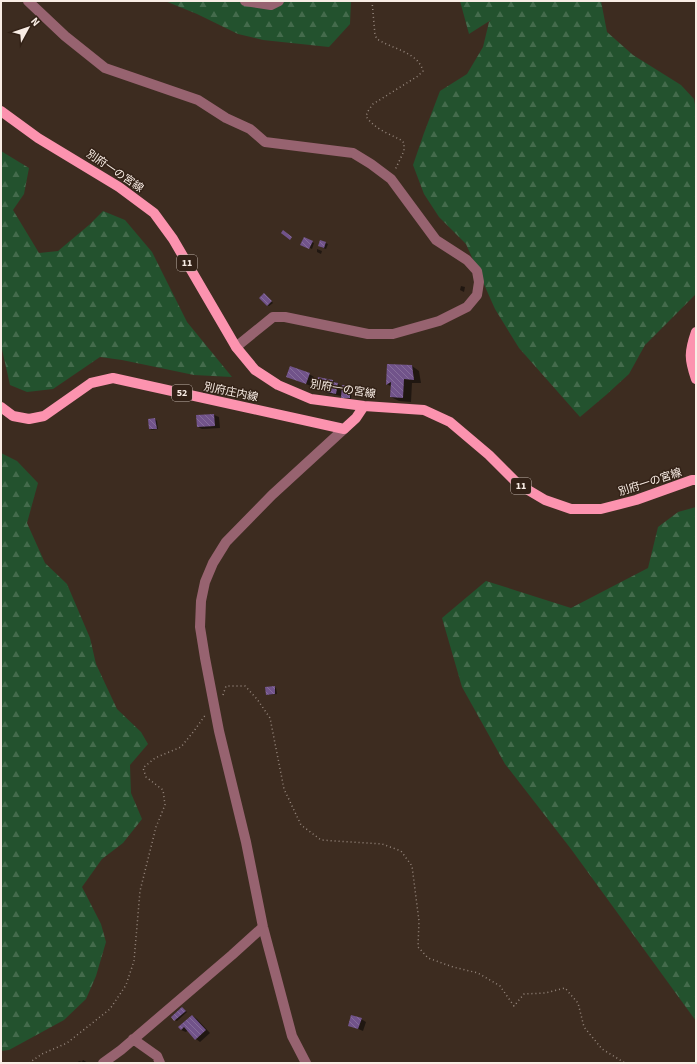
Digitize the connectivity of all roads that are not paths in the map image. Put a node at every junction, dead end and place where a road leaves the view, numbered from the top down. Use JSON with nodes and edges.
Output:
{"nodes":[{"id":1,"x":28,"y":1,"type":"edge"},
{"id":2,"x":245,"y":1,"type":"edge"},
{"id":3,"x":279,"y":1,"type":"edge"},
{"id":4,"x":1,"y":111,"type":"edge"},
{"id":5,"x":696,"y":332,"type":"edge"},
{"id":6,"x":236,"y":347,"type":"junction"},
{"id":7,"x":696,"y":379,"type":"edge"},
{"id":8,"x":364,"y":406,"type":"junction"},
{"id":9,"x":1,"y":407,"type":"edge"},
{"id":10,"x":344,"y":429,"type":"junction"},
{"id":11,"x":696,"y":480,"type":"edge"},
{"id":12,"x":263,"y":927,"type":"junction"},
{"id":13,"x":133,"y":1039,"type":"junction"},
{"id":14,"x":102,"y":1063,"type":"edge"},
{"id":15,"x":160,"y":1063,"type":"edge"},
{"id":16,"x":306,"y":1063,"type":"edge"}],
"edges":[{"from":1,"to":6,"type":"street"},
{"from":2,"to":3,"type":"street"},
{"from":4,"to":6,"type":"main road","name":"別府一の宮線","number":"11"},
{"from":5,"to":7,"type":"main road"},
{"from":6,"to":8,"type":"main road","name":"別府一の宮線","number":"11"},
{"from":8,"to":10,"type":"main road"},
{"from":8,"to":11,"type":"main road","name":"別府一の宮線","number":"11"},
{"from":9,"to":10,"type":"main road","name":"別府庄内線","number":"52"},
{"from":10,"to":12,"type":"street"},
{"from":12,"to":13,"type":"street"},
{"from":12,"to":16,"type":"street"},
{"from":13,"to":14,"type":"street"},
{"from":13,"to":15,"type":"street"}]}
